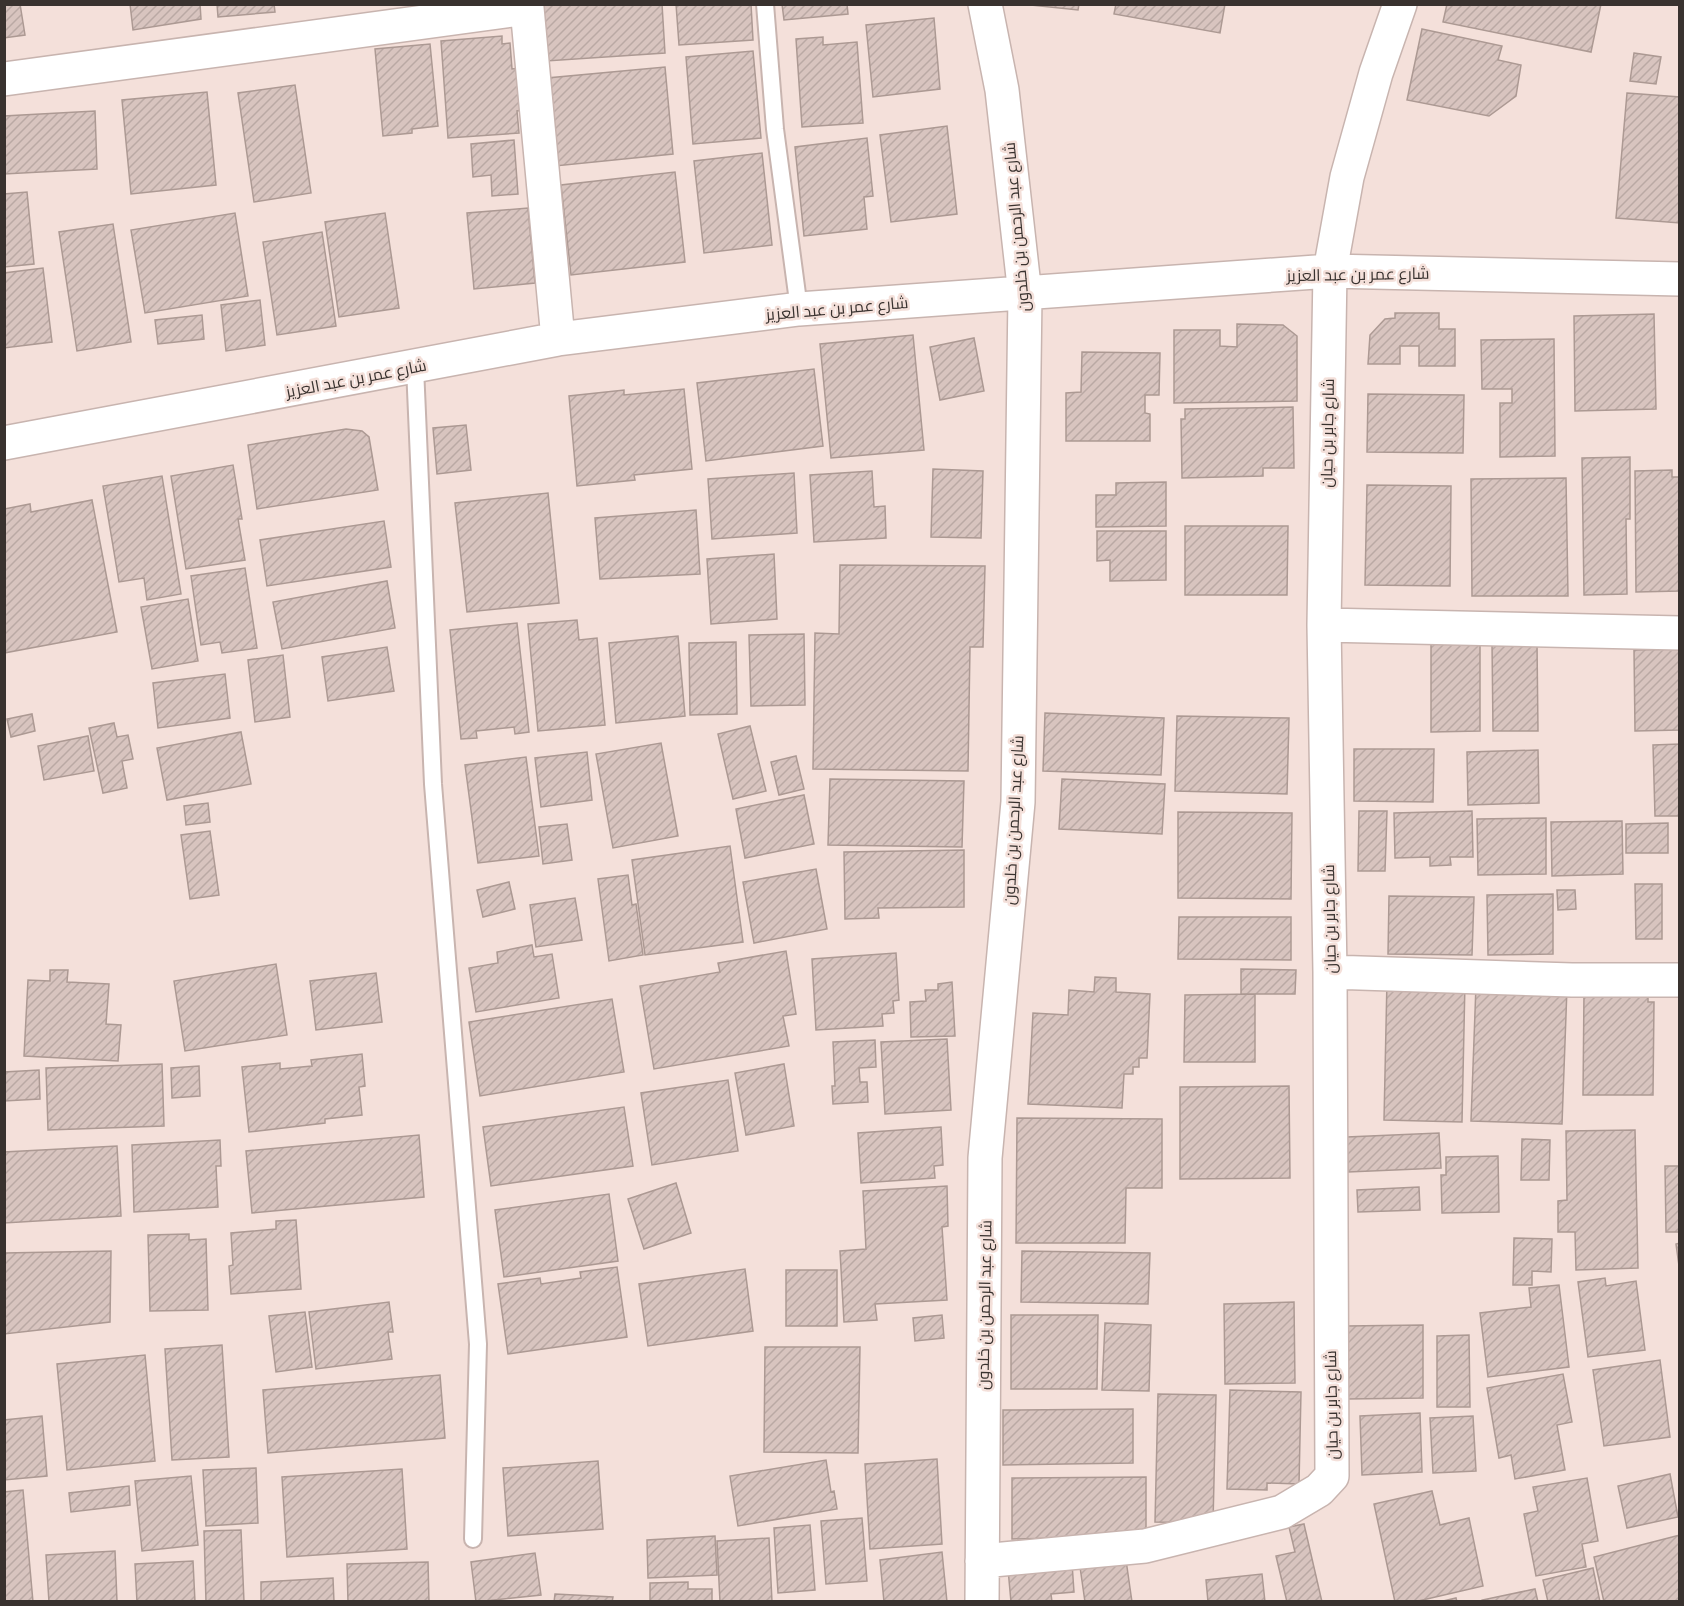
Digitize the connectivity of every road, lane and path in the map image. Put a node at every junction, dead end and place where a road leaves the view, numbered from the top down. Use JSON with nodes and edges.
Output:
{"nodes":[{"id":1,"x":765,"y":4,"type":"edge"},
{"id":2,"x":985,"y":4,"type":"edge"},
{"id":3,"x":1400,"y":4,"type":"edge"},
{"id":4,"x":4,"y":79,"type":"edge"},
{"id":5,"x":1330,"y":271,"type":"junction"},
{"id":6,"x":1680,"y":279,"type":"edge"},
{"id":7,"x":1025,"y":295,"type":"junction"},
{"id":8,"x":799,"y":309,"type":"junction"},
{"id":9,"x":558,"y":339,"type":"junction"},
{"id":10,"x":415,"y":367,"type":"junction"},
{"id":11,"x":4,"y":443,"type":"edge"},
{"id":12,"x":1324,"y":625,"type":"junction"},
{"id":13,"x":1680,"y":633,"type":"edge"},
{"id":14,"x":1330,"y":972,"type":"junction"},
{"id":15,"x":1680,"y":980,"type":"edge"},
{"id":16,"x":473,"y":1539,"type":"dead end"},
{"id":17,"x":982,"y":1561,"type":"junction"},
{"id":18,"x":982,"y":1602,"type":"edge"}],
"edges":[{"from":1,"to":8,"type":"lane"},
{"from":2,"to":7,"type":"street","name":"شارع عبد الرحمن بن خلدون"},
{"from":3,"to":5,"type":"street","name":"شارع جابر بن حيان"},
{"from":4,"to":9,"type":"street"},
{"from":5,"to":6,"type":"street","name":"شارع عمر بن عبد العزيز"},
{"from":5,"to":7,"type":"street","name":"شارع عمر بن عبد العزيز"},
{"from":5,"to":12,"type":"street","name":"شارع جابر بن حيان"},
{"from":7,"to":8,"type":"street","name":"شارع عمر بن عبد العزيز"},
{"from":7,"to":17,"type":"street","name":"شارع عبد الرحمن بن خلدون"},
{"from":8,"to":9,"type":"street","name":"شارع عمر بن عبد العزيز"},
{"from":9,"to":10,"type":"street","name":"شارع عمر بن عبد العزيز"},
{"from":10,"to":11,"type":"street","name":"شارع عمر بن عبد العزيز"},
{"from":10,"to":16,"type":"lane"},
{"from":12,"to":13,"type":"street"},
{"from":12,"to":14,"type":"street","name":"شارع جابر بن حيان"},
{"from":14,"to":15,"type":"street"},
{"from":14,"to":17,"type":"street","name":"شارع جابر بن حيان"},
{"from":17,"to":18,"type":"street","name":"شارع عبد الرحمن بن خلدون"}]}
